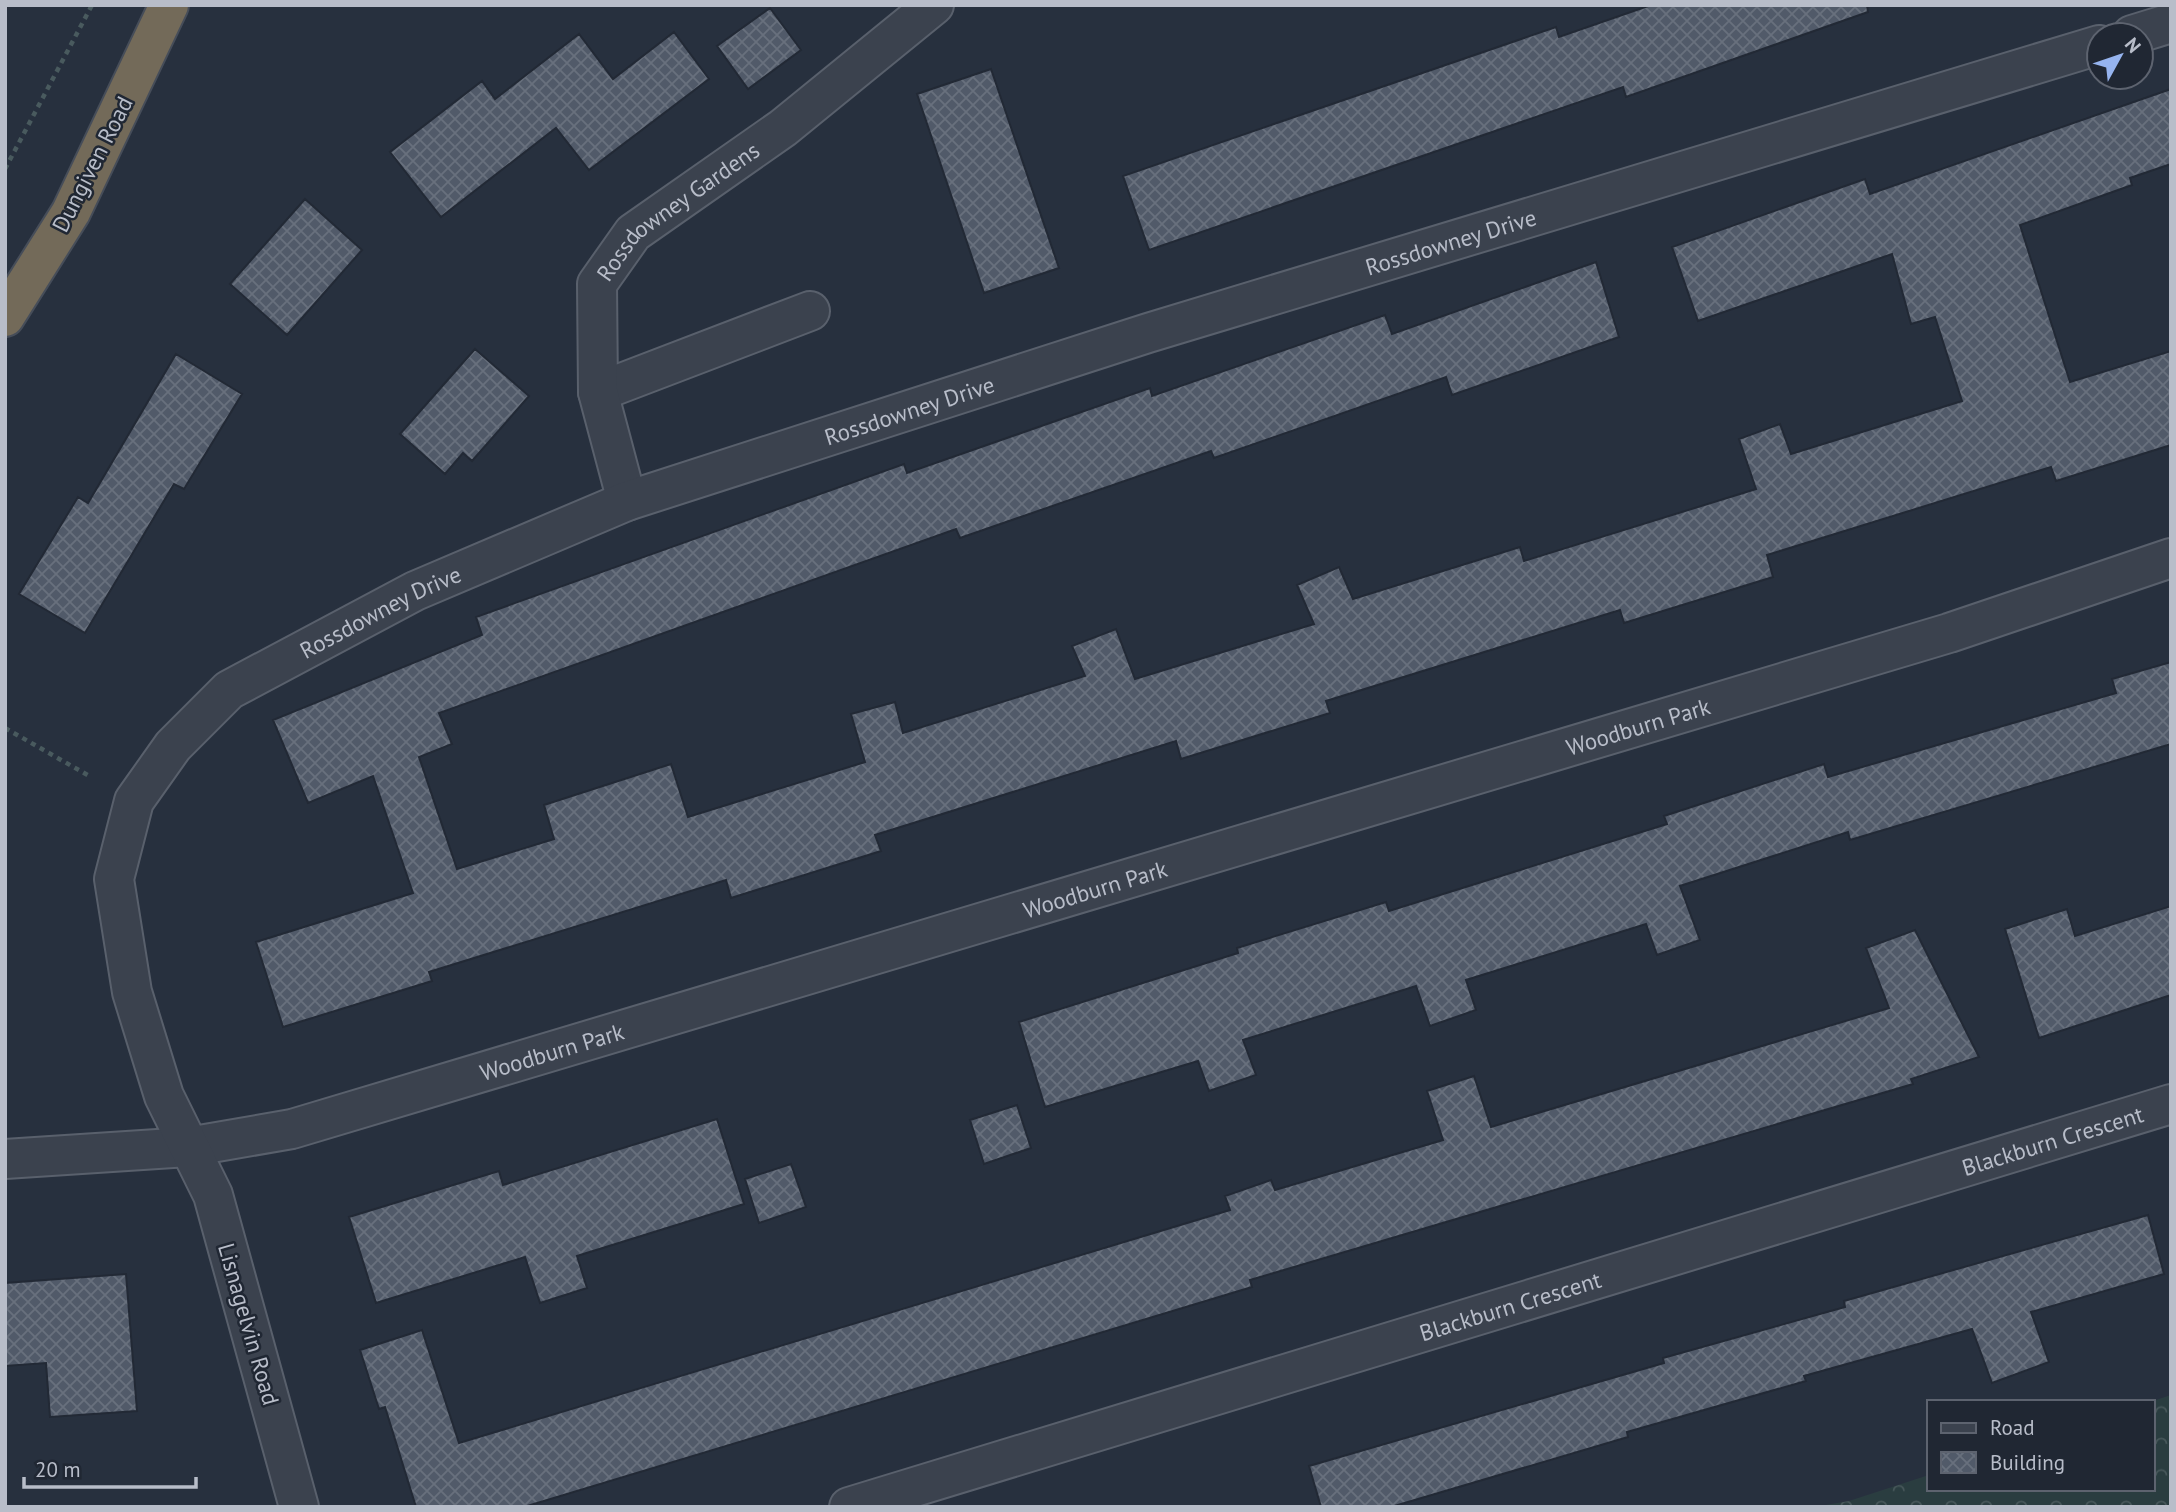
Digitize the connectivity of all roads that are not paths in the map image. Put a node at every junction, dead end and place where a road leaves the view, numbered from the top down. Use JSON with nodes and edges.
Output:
{"nodes":[{"id":1,"x":169,"y":5,"type":"edge"},
{"id":2,"x":934,"y":5,"type":"edge"},
{"id":3,"x":2085,"y":49,"type":"edge"},
{"id":4,"x":810,"y":311,"type":"dead end"},
{"id":5,"x":5,"y":317,"type":"edge"},
{"id":6,"x":598,"y":392,"type":"junction"},
{"id":7,"x":627,"y":501,"type":"junction"},
{"id":8,"x":2171,"y":558,"type":"edge"},
{"id":9,"x":2171,"y":1104,"type":"edge"},
{"id":10,"x":188,"y":1146,"type":"junction"},
{"id":11,"x":5,"y":1159,"type":"edge"},
{"id":12,"x":299,"y":1507,"type":"edge"},
{"id":13,"x":849,"y":1507,"type":"edge"}],
"edges":[{"from":1,"to":5,"type":"highway","name":"Dungiven Road"},
{"from":2,"to":6,"type":"street","name":"Rossdowney Gardens"},
{"from":3,"to":7,"type":"street","name":"Rossdowney Drive"},
{"from":4,"to":6,"type":"street"},
{"from":6,"to":7,"type":"street","name":"Rossdowney Gardens"},
{"from":7,"to":10,"type":"street","name":"Rossdowney Drive"},
{"from":8,"to":10,"type":"street","name":"Woodburn Park"},
{"from":9,"to":13,"type":"street","name":"Blackburn Crescent"},
{"from":10,"to":11,"type":"street","name":"Woodburn Park"},
{"from":10,"to":12,"type":"street","name":"Lisnagelvin Road"}]}
